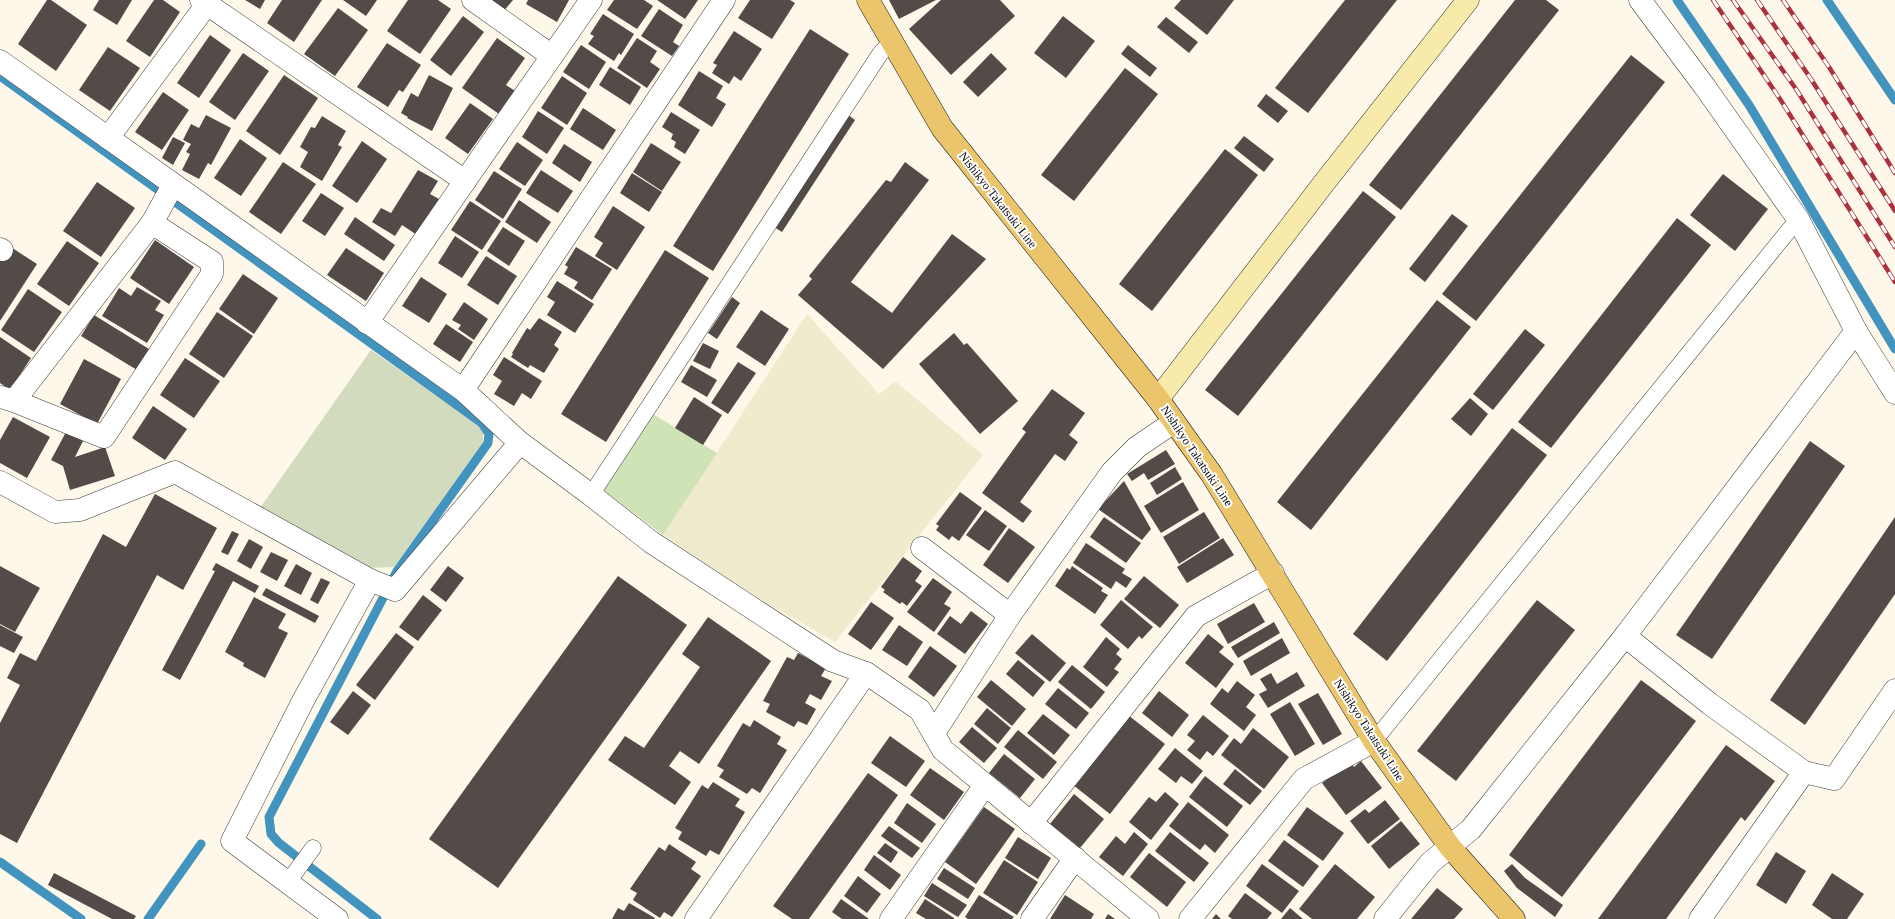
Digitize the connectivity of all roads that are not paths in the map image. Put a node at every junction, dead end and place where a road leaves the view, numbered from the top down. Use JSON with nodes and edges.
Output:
{"nodes":[{"id":1,"x":473,"y":0,"type":"edge"},
{"id":2,"x":591,"y":0,"type":"edge"},
{"id":3,"x":724,"y":0,"type":"edge"},
{"id":4,"x":868,"y":0,"type":"edge"},
{"id":5,"x":1468,"y":0,"type":"edge"},
{"id":6,"x":1640,"y":0,"type":"edge"},
{"id":7,"x":206,"y":1,"type":"edge"},
{"id":8,"x":892,"y":41,"type":"junction"},
{"id":9,"x":552,"y":56,"type":"junction"},
{"id":10,"x":0,"y":61,"type":"edge"},
{"id":11,"x":108,"y":138,"type":"junction"},
{"id":12,"x":465,"y":181,"type":"junction"},
{"id":13,"x":173,"y":185,"type":"junction"},
{"id":14,"x":1798,"y":219,"type":"junction"},
{"id":15,"x":152,"y":223,"type":"junction"},
{"id":16,"x":367,"y":323,"type":"junction"},
{"id":17,"x":1856,"y":331,"type":"junction"},
{"id":18,"x":463,"y":390,"type":"junction"},
{"id":19,"x":1895,"y":393,"type":"edge"},
{"id":20,"x":7,"y":398,"type":"edge"},
{"id":21,"x":1158,"y":400,"type":"junction"},
{"id":22,"x":1174,"y":422,"type":"junction"},
{"id":23,"x":518,"y":441,"type":"junction"},
{"id":24,"x":0,"y":482,"type":"edge"},
{"id":25,"x":591,"y":495,"type":"junction"},
{"id":26,"x":922,"y":548,"type":"dead end"},
{"id":27,"x":1273,"y":573,"type":"junction"},
{"id":28,"x":371,"y":580,"type":"junction"},
{"id":29,"x":1010,"y":615,"type":"junction"},
{"id":30,"x":1625,"y":636,"type":"junction"},
{"id":31,"x":866,"y":673,"type":"junction"},
{"id":32,"x":1895,"y":690,"type":"edge"},
{"id":33,"x":934,"y":734,"type":"junction"},
{"id":34,"x":1374,"y":741,"type":"junction"},
{"id":35,"x":1804,"y":772,"type":"junction"},
{"id":36,"x":985,"y":785,"type":"junction"},
{"id":37,"x":1032,"y":823,"type":"junction"},
{"id":38,"x":1450,"y":847,"type":"junction"},
{"id":39,"x":314,"y":848,"type":"dead end"},
{"id":40,"x":1075,"y":858,"type":"junction"},
{"id":41,"x":289,"y":880,"type":"junction"},
{"id":42,"x":337,"y":919,"type":"edge"},
{"id":43,"x":696,"y":919,"type":"edge"},
{"id":44,"x":891,"y":919,"type":"edge"},
{"id":45,"x":1032,"y":919,"type":"edge"},
{"id":46,"x":1148,"y":919,"type":"edge"},
{"id":47,"x":1190,"y":919,"type":"edge"},
{"id":48,"x":1385,"y":919,"type":"edge"},
{"id":49,"x":1514,"y":919,"type":"edge"},
{"id":50,"x":1700,"y":919,"type":"edge"}],
"edges":[{"from":1,"to":9,"type":"street"},
{"from":2,"to":9,"type":"street"},
{"from":3,"to":18,"type":"street"},
{"from":4,"to":8,"type":"main road","name":"Nishikyo Takatsuki Line"},
{"from":5,"to":21,"type":"street"},
{"from":6,"to":14,"type":"street"},
{"from":7,"to":11,"type":"street"},
{"from":7,"to":12,"type":"street"},
{"from":8,"to":21,"type":"main road","name":"Nishikyo Takatsuki Line"},
{"from":8,"to":25,"type":"lane"},
{"from":9,"to":12,"type":"street"},
{"from":10,"to":11,"type":"street"},
{"from":11,"to":13,"type":"street"},
{"from":12,"to":16,"type":"street"},
{"from":13,"to":15,"type":"street"},
{"from":13,"to":16,"type":"street"},
{"from":14,"to":17,"type":"street"},
{"from":14,"to":34,"type":"lane"},
{"from":15,"to":20,"type":"street"},
{"from":15,"to":20,"type":"street"},
{"from":16,"to":18,"type":"street"},
{"from":17,"to":19,"type":"street"},
{"from":17,"to":30,"type":"street"},
{"from":18,"to":23,"type":"street"},
{"from":21,"to":22,"type":"main road","name":"Nishikyo Takatsuki Line"},
{"from":22,"to":27,"type":"main road","name":"Nishikyo Takatsuki Line"},
{"from":22,"to":29,"type":"street"},
{"from":23,"to":25,"type":"street"},
{"from":23,"to":28,"type":"street"},
{"from":24,"to":28,"type":"street"},
{"from":25,"to":31,"type":"street"},
{"from":26,"to":29,"type":"street"},
{"from":27,"to":34,"type":"main road","name":"Nishikyo Takatsuki Line"},
{"from":27,"to":37,"type":"street"},
{"from":28,"to":41,"type":"street"},
{"from":29,"to":33,"type":"street"},
{"from":30,"to":35,"type":"street"},
{"from":30,"to":38,"type":"street"},
{"from":31,"to":33,"type":"street"},
{"from":31,"to":43,"type":"street"},
{"from":32,"to":35,"type":"street"},
{"from":33,"to":36,"type":"street"},
{"from":34,"to":38,"type":"main road","name":"Nishikyo Takatsuki Line"},
{"from":34,"to":47,"type":"street"},
{"from":35,"to":50,"type":"street"},
{"from":36,"to":37,"type":"street"},
{"from":36,"to":44,"type":"street"},
{"from":37,"to":40,"type":"street"},
{"from":38,"to":48,"type":"street"},
{"from":38,"to":49,"type":"main road","name":"Nishikyo Takatsuki Line"},
{"from":39,"to":41,"type":"lane"},
{"from":40,"to":45,"type":"street"},
{"from":40,"to":46,"type":"street"},
{"from":41,"to":42,"type":"street"}]}
